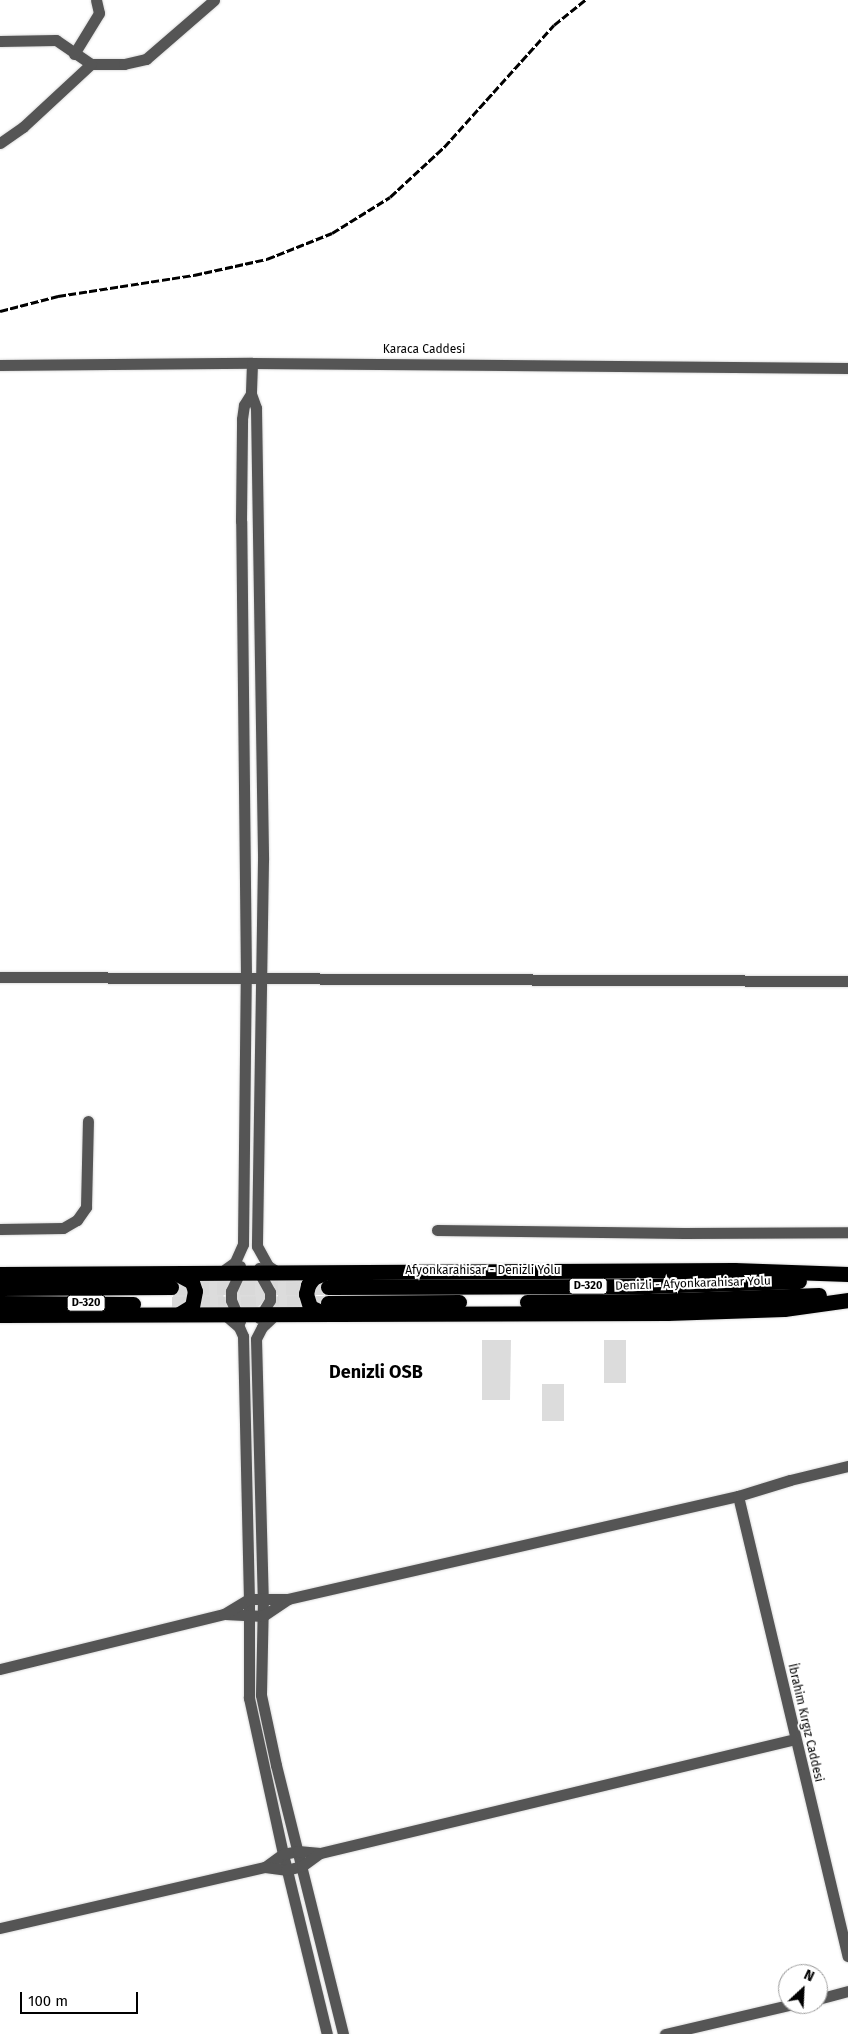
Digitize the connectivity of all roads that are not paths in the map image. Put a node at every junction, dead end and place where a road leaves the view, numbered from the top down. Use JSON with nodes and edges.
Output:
{"nodes":[{"id":1,"x":96,"y":0,"type":"edge"},
{"id":2,"x":214,"y":0,"type":"edge"},
{"id":3,"x":0,"y":40,"type":"edge"},
{"id":4,"x":74,"y":54,"type":"junction"},
{"id":5,"x":91,"y":64,"type":"junction"},
{"id":6,"x":0,"y":143,"type":"edge"},
{"id":7,"x":252,"y":363,"type":"junction"},
{"id":8,"x":0,"y":365,"type":"edge"},
{"id":9,"x":848,"y":368,"type":"edge"},
{"id":10,"x":251,"y":394,"type":"junction"},
{"id":11,"x":0,"y":977,"type":"edge"},
{"id":12,"x":246,"y":978,"type":"junction"},
{"id":13,"x":262,"y":978,"type":"junction"},
{"id":14,"x":848,"y":980,"type":"edge"},
{"id":15,"x":88,"y":1120,"type":"dead end"},
{"id":16,"x":0,"y":1230,"type":"edge"},
{"id":17,"x":437,"y":1230,"type":"dead end"},
{"id":18,"x":848,"y":1232,"type":"edge"},
{"id":19,"x":243,"y":1244,"type":"junction"},
{"id":20,"x":257,"y":1246,"type":"junction"},
{"id":21,"x":0,"y":1274,"type":"edge"},
{"id":22,"x":218,"y":1274,"type":"junction"},
{"id":23,"x":239,"y":1274,"type":"junction"},
{"id":24,"x":260,"y":1274,"type":"junction"},
{"id":25,"x":281,"y":1274,"type":"junction"},
{"id":26,"x":848,"y":1274,"type":"edge"},
{"id":27,"x":848,"y":1279,"type":"edge"},
{"id":28,"x":326,"y":1280,"type":"junction"},
{"id":29,"x":174,"y":1281,"type":"junction"},
{"id":30,"x":0,"y":1288,"type":"edge"},
{"id":31,"x":848,"y":1294,"type":"edge"},
{"id":32,"x":848,"y":1300,"type":"edge"},
{"id":33,"x":0,"y":1303,"type":"edge"},
{"id":34,"x":176,"y":1309,"type":"junction"},
{"id":35,"x":327,"y":1309,"type":"junction"},
{"id":36,"x":232,"y":1314,"type":"junction"},
{"id":37,"x":260,"y":1314,"type":"junction"},
{"id":38,"x":276,"y":1314,"type":"junction"},
{"id":39,"x":0,"y":1315,"type":"edge"},
{"id":40,"x":256,"y":1339,"type":"junction"},
{"id":41,"x":848,"y":1466,"type":"edge"},
{"id":42,"x":738,"y":1496,"type":"junction"},
{"id":43,"x":263,"y":1598,"type":"junction"},
{"id":44,"x":249,"y":1599,"type":"junction"},
{"id":45,"x":288,"y":1599,"type":"junction"},
{"id":46,"x":224,"y":1614,"type":"junction"},
{"id":47,"x":263,"y":1616,"type":"junction"},
{"id":48,"x":249,"y":1617,"type":"junction"},
{"id":49,"x":0,"y":1669,"type":"edge"},
{"id":50,"x":794,"y":1739,"type":"junction"},
{"id":51,"x":298,"y":1851,"type":"junction"},
{"id":52,"x":320,"y":1853,"type":"junction"},
{"id":53,"x":283,"y":1854,"type":"junction"},
{"id":54,"x":302,"y":1866,"type":"junction"},
{"id":55,"x":265,"y":1867,"type":"junction"},
{"id":56,"x":286,"y":1870,"type":"junction"},
{"id":57,"x":0,"y":1928,"type":"edge"},
{"id":58,"x":848,"y":1956,"type":"edge"},
{"id":59,"x":848,"y":1991,"type":"edge"},
{"id":60,"x":828,"y":1996,"type":"edge"},
{"id":61,"x":778,"y":2008,"type":"edge"},
{"id":62,"x":327,"y":2034,"type":"edge"},
{"id":63,"x":343,"y":2034,"type":"edge"},
{"id":64,"x":666,"y":2034,"type":"edge"}],
"edges":[{"from":1,"to":4,"type":"street"},
{"from":2,"to":5,"type":"street"},
{"from":3,"to":4,"type":"street"},
{"from":4,"to":5,"type":"street"},
{"from":5,"to":6,"type":"street"},
{"from":7,"to":8,"type":"street","name":"Karaca Caddesi"},
{"from":7,"to":9,"type":"street","name":"Karaca Caddesi"},
{"from":7,"to":10,"type":"street"},
{"from":10,"to":12,"type":"street"},
{"from":10,"to":13,"type":"street"},
{"from":11,"to":12,"type":"street"},
{"from":12,"to":13,"type":"street"},
{"from":12,"to":19,"type":"street"},
{"from":13,"to":14,"type":"street"},
{"from":13,"to":20,"type":"street"},
{"from":15,"to":16,"type":"street"},
{"from":17,"to":18,"type":"street"},
{"from":19,"to":22,"type":"street"},
{"from":19,"to":23,"type":"street"},
{"from":20,"to":24,"type":"street"},
{"from":20,"to":25,"type":"street"},
{"from":21,"to":29,"type":"highway"},
{"from":22,"to":23,"type":"highway"},
{"from":22,"to":29,"type":"highway"},
{"from":23,"to":24,"type":"highway"},
{"from":23,"to":36,"type":"street"},
{"from":24,"to":25,"type":"highway"},
{"from":24,"to":37,"type":"street"},
{"from":25,"to":28,"type":"highway"},
{"from":26,"to":28,"type":"highway"},
{"from":27,"to":28,"type":"highway","name":"Afyonkarahisar - Denizli Yolu","number":"D-320"},
{"from":28,"to":35,"type":"highway"},
{"from":29,"to":30,"type":"highway","number":"D-320"},
{"from":29,"to":34,"type":"highway"},
{"from":31,"to":35,"type":"highway","name":"Denizli - Afyonkarahisar Yolu","number":"D-320"},
{"from":32,"to":35,"type":"highway"},
{"from":33,"to":34,"type":"highway","number":"D-320"},
{"from":34,"to":36,"type":"highway"},
{"from":34,"to":39,"type":"highway"},
{"from":35,"to":38,"type":"highway"},
{"from":36,"to":37,"type":"highway"},
{"from":36,"to":44,"type":"street"},
{"from":37,"to":38,"type":"highway"},
{"from":37,"to":40,"type":"street"},
{"from":38,"to":40,"type":"street"},
{"from":40,"to":43,"type":"street"},
{"from":41,"to":42,"type":"street"},
{"from":42,"to":45,"type":"street"},
{"from":42,"to":50,"type":"street","name":"İbrahim Kırgız Caddesi"},
{"from":43,"to":44,"type":"street"},
{"from":43,"to":45,"type":"street"},
{"from":43,"to":47,"type":"street"},
{"from":44,"to":46,"type":"street"},
{"from":44,"to":48,"type":"street"},
{"from":45,"to":47,"type":"street"},
{"from":46,"to":48,"type":"street"},
{"from":46,"to":49,"type":"street"},
{"from":47,"to":48,"type":"street"},
{"from":47,"to":51,"type":"street"},
{"from":48,"to":53,"type":"street"},
{"from":50,"to":52,"type":"street"},
{"from":50,"to":58,"type":"street","name":"İbrahim Kırgız Caddesi"},
{"from":51,"to":52,"type":"street"},
{"from":51,"to":53,"type":"street"},
{"from":51,"to":54,"type":"street"},
{"from":52,"to":54,"type":"street"},
{"from":53,"to":55,"type":"street"},
{"from":53,"to":56,"type":"street"},
{"from":54,"to":56,"type":"street"},
{"from":54,"to":63,"type":"street"},
{"from":55,"to":56,"type":"street"},
{"from":55,"to":57,"type":"street"},
{"from":56,"to":62,"type":"street"},
{"from":59,"to":60,"type":"street"},
{"from":61,"to":64,"type":"street"}]}
